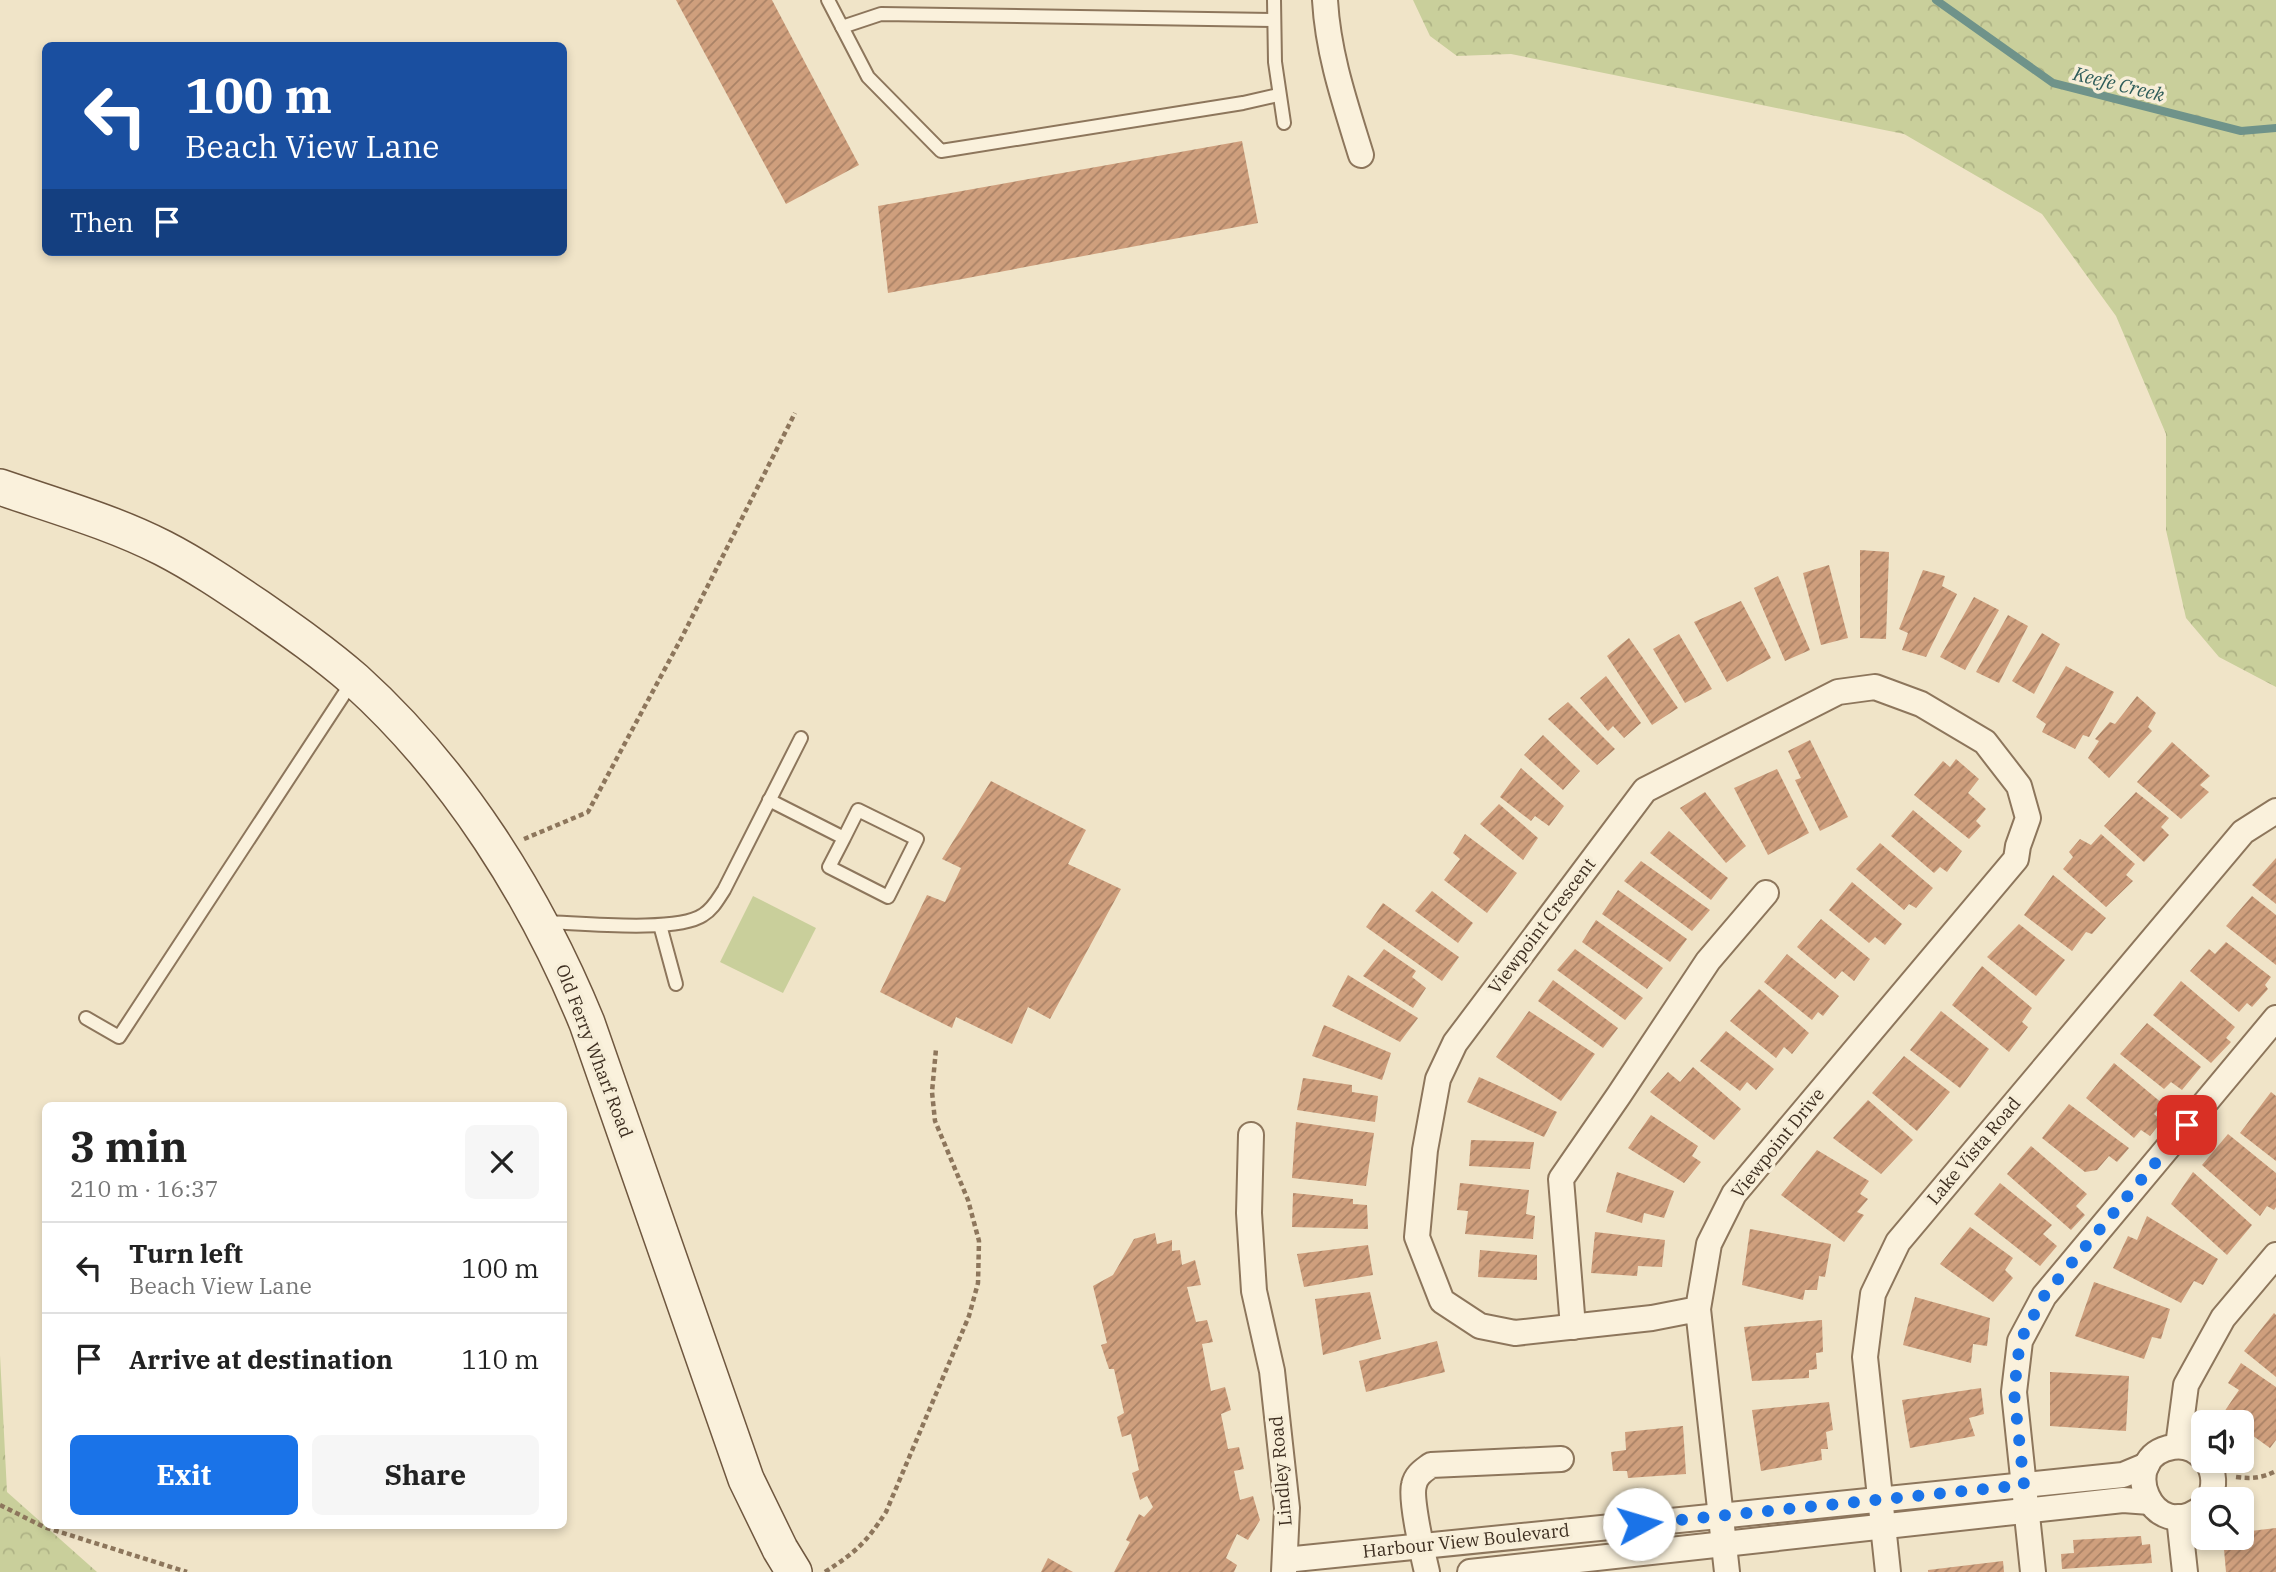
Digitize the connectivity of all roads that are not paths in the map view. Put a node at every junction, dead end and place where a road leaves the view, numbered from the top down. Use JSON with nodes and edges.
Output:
{"nodes":[{"id":1,"x":828,"y":0,"type":"edge"},
{"id":2,"x":1274,"y":0,"type":"edge"},
{"id":3,"x":1325,"y":0,"type":"edge"},
{"id":4,"x":1273,"y":20,"type":"junction"},
{"id":5,"x":842,"y":27,"type":"junction"},
{"id":6,"x":1278,"y":95,"type":"junction"},
{"id":7,"x":1284,"y":122,"type":"dead end"},
{"id":8,"x":1361,"y":155,"type":"dead end"},
{"id":9,"x":0,"y":487,"type":"edge"},
{"id":10,"x":354,"y":679,"type":"junction"},
{"id":11,"x":801,"y":738,"type":"dead end"},
{"id":12,"x":769,"y":800,"type":"junction"},
{"id":13,"x":2276,"y":811,"type":"edge"},
{"id":14,"x":844,"y":838,"type":"junction"},
{"id":15,"x":2016,"y":859,"type":"joint"},
{"id":16,"x":1766,"y":893,"type":"dead end"},
{"id":17,"x":540,"y":922,"type":"junction"},
{"id":18,"x":660,"y":925,"type":"junction"},
{"id":19,"x":676,"y":984,"type":"dead end"},
{"id":20,"x":86,"y":1018,"type":"dead end"},
{"id":21,"x":2276,"y":1018,"type":"edge"},
{"id":22,"x":1251,"y":1135,"type":"dead end"},
{"id":23,"x":2276,"y":1255,"type":"edge"},
{"id":24,"x":1698,"y":1309,"type":"junction"},
{"id":25,"x":1573,"y":1326,"type":"junction"},
{"id":26,"x":2178,"y":1446,"type":"junction"},
{"id":27,"x":2191,"y":1450,"type":"edge"},
{"id":28,"x":1561,"y":1459,"type":"dead end"},
{"id":29,"x":2147,"y":1465,"type":"junction"},
{"id":30,"x":2024,"y":1485,"type":"junction"},
{"id":31,"x":1880,"y":1499,"type":"junction"},
{"id":32,"x":2150,"y":1502,"type":"junction"},
{"id":33,"x":2027,"y":1511,"type":"junction"},
{"id":34,"x":1721,"y":1515,"type":"junction"},
{"id":35,"x":2191,"y":1515,"type":"edge"},
{"id":36,"x":2179,"y":1517,"type":"junction"},
{"id":37,"x":1883,"y":1527,"type":"junction"},
{"id":38,"x":1724,"y":1544,"type":"junction"},
{"id":39,"x":1421,"y":1546,"type":"junction"},
{"id":40,"x":1285,"y":1566,"type":"edge"},
{"id":41,"x":794,"y":1572,"type":"edge"},
{"id":42,"x":1427,"y":1572,"type":"edge"},
{"id":43,"x":1470,"y":1572,"type":"edge"},
{"id":44,"x":1727,"y":1572,"type":"edge"},
{"id":45,"x":1888,"y":1572,"type":"edge"},
{"id":46,"x":2033,"y":1572,"type":"edge"},
{"id":47,"x":2185,"y":1572,"type":"edge"}],
"edges":[{"from":1,"to":5,"type":"lane"},
{"from":2,"to":4,"type":"lane"},
{"from":3,"to":8,"type":"street"},
{"from":4,"to":5,"type":"lane"},
{"from":4,"to":6,"type":"lane"},
{"from":5,"to":6,"type":"lane"},
{"from":6,"to":7,"type":"lane"},
{"from":9,"to":10,"type":"street","name":"Old Ferry Wharf Road"},
{"from":10,"to":17,"type":"street","name":"Old Ferry Wharf Road"},
{"from":10,"to":20,"type":"lane"},
{"from":11,"to":12,"type":"lane"},
{"from":12,"to":14,"type":"lane"},
{"from":12,"to":18,"type":"lane"},
{"from":13,"to":31,"type":"street","name":"Lake Vista Road"},
{"from":14,"to":14,"type":"lane"},
{"from":15,"to":24,"type":"street","name":"Viewpoint Drive"},
{"from":15,"to":25,"type":"street","name":"Viewpoint Crescent"},
{"from":16,"to":25,"type":"street"},
{"from":17,"to":18,"type":"lane"},
{"from":17,"to":41,"type":"street","name":"Old Ferry Wharf Road"},
{"from":18,"to":19,"type":"lane"},
{"from":21,"to":30,"type":"street"},
{"from":22,"to":40,"type":"street","name":"Lindley Road"},
{"from":23,"to":26,"type":"street"},
{"from":24,"to":25,"type":"street","name":"Viewpoint Crescent"},
{"from":24,"to":34,"type":"street","name":"Viewpoint Drive"},
{"from":26,"to":27,"type":"street"},
{"from":26,"to":29,"type":"street","name":"Harbour View Boulevard"},
{"from":28,"to":39,"type":"street"},
{"from":29,"to":30,"type":"street","name":"Harbour View Boulevard"},
{"from":29,"to":32,"type":"street"},
{"from":30,"to":31,"type":"street","name":"Harbour View Boulevard"},
{"from":30,"to":33,"type":"street"},
{"from":31,"to":34,"type":"street","name":"Harbour View Boulevard"},
{"from":31,"to":37,"type":"street","name":"Lake Vista Road"},
{"from":32,"to":33,"type":"street","name":"Harbour View Boulevard"},
{"from":32,"to":36,"type":"street"},
{"from":33,"to":37,"type":"street","name":"Harbour View Boulevard"},
{"from":33,"to":46,"type":"street"},
{"from":34,"to":38,"type":"street","name":"Viewpoint Drive"},
{"from":34,"to":39,"type":"street","name":"Harbour View Boulevard"},
{"from":35,"to":36,"type":"street"},
{"from":36,"to":47,"type":"street"},
{"from":37,"to":38,"type":"street","name":"Harbour View Boulevard"},
{"from":37,"to":45,"type":"street","name":"Lake Vista Road"},
{"from":38,"to":43,"type":"street","name":"Harbour View Boulevard"},
{"from":38,"to":44,"type":"street","name":"Viewpoint Drive"},
{"from":39,"to":40,"type":"street","name":"Harbour View Boulevard"},
{"from":39,"to":42,"type":"street"}]}
